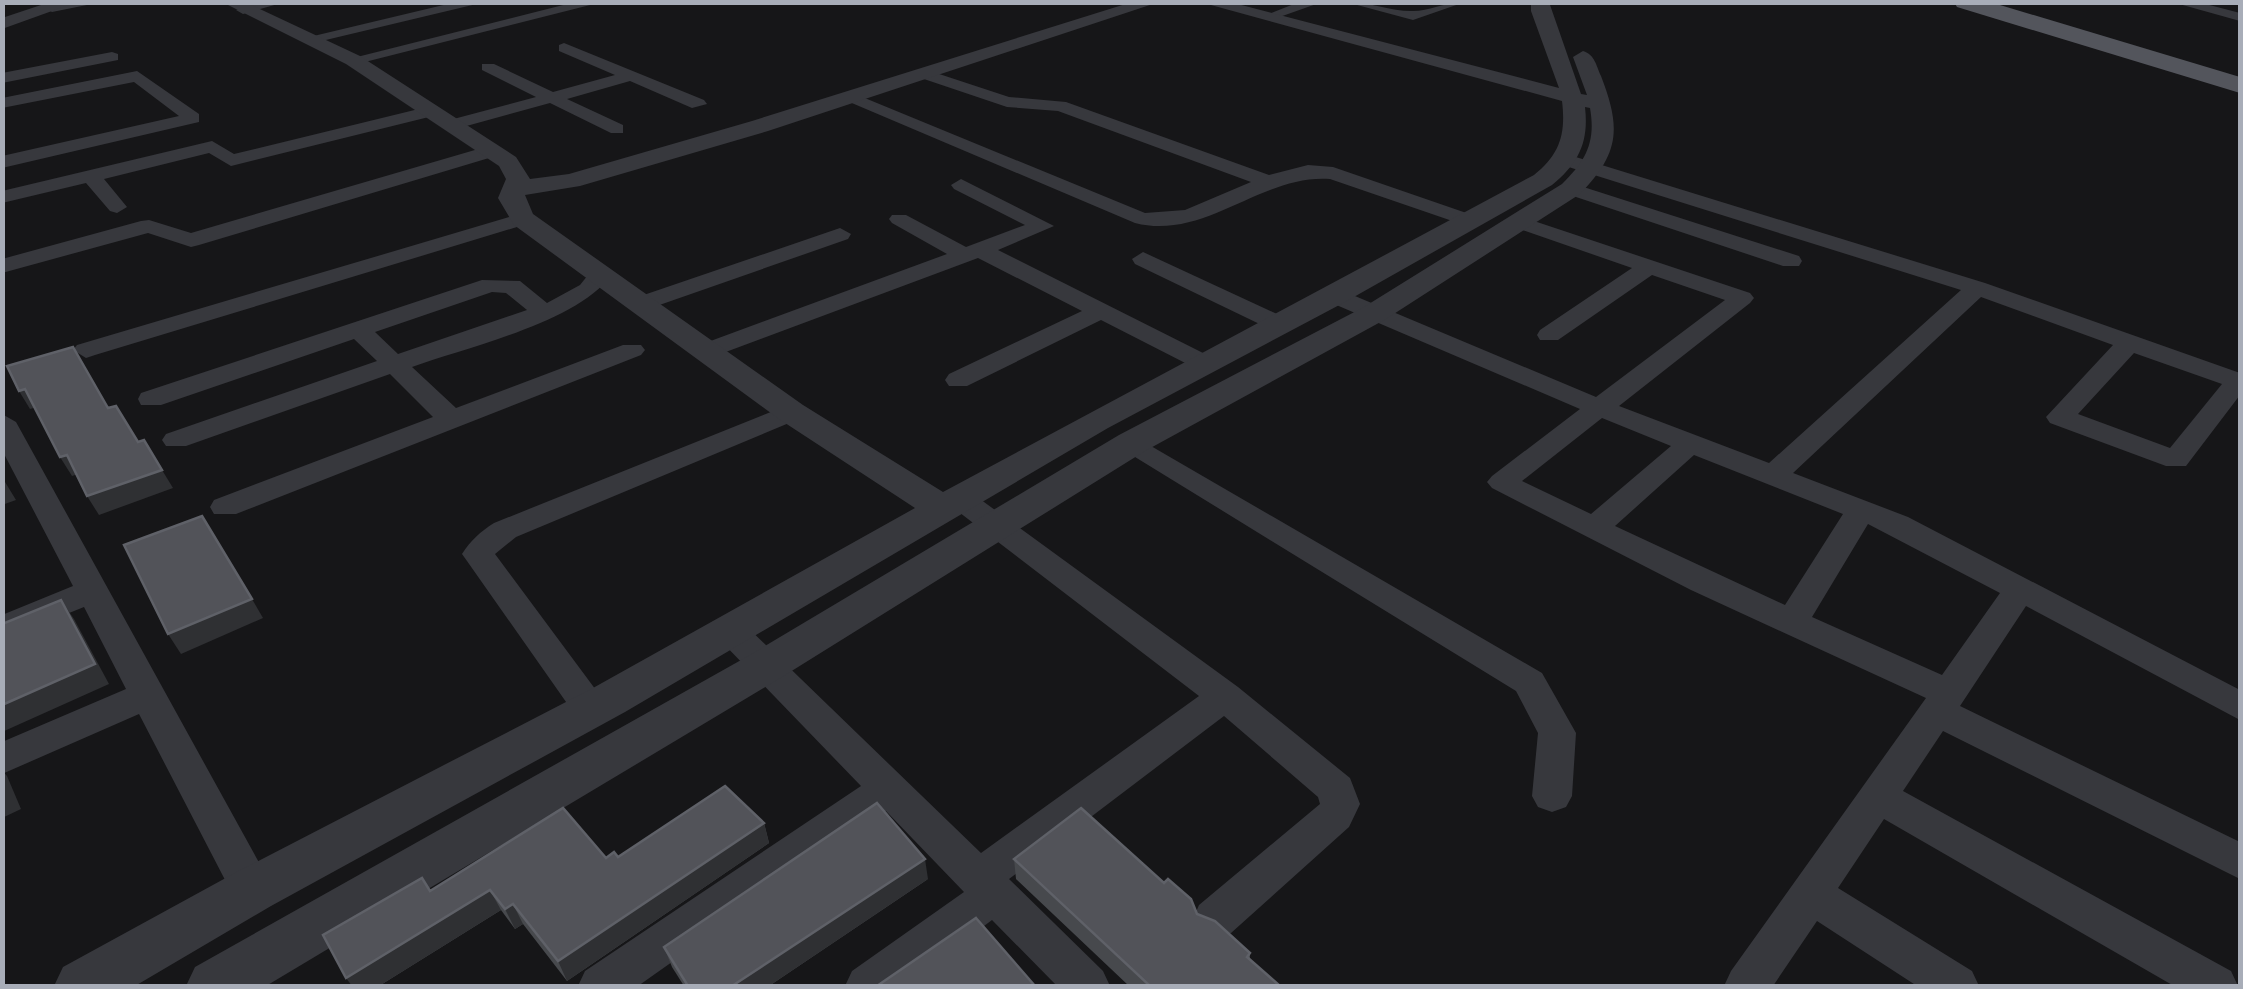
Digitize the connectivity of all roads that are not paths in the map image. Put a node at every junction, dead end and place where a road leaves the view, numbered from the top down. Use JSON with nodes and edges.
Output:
{"nodes":[{"id":1,"x":94,"y":2,"type":"edge"},
{"id":2,"x":278,"y":2,"type":"edge"},
{"id":3,"x":478,"y":2,"type":"edge"},
{"id":4,"x":595,"y":2,"type":"edge"},
{"id":5,"x":1150,"y":2,"type":"edge"},
{"id":6,"x":1208,"y":2,"type":"edge"},
{"id":7,"x":1240,"y":2,"type":"edge"},
{"id":8,"x":1315,"y":2,"type":"edge"},
{"id":9,"x":1353,"y":2,"type":"edge"},
{"id":10,"x":1540,"y":2,"type":"edge"},
{"id":11,"x":1565,"y":2,"type":"edge"},
{"id":12,"x":1965,"y":2,"type":"edge"},
{"id":13,"x":2000,"y":2,"type":"edge"},
{"id":14,"x":2179,"y":2,"type":"edge"},
{"id":15,"x":1454,"y":3,"type":"edge"},
{"id":16,"x":56,"y":4,"type":"edge"},
{"id":17,"x":546,"y":4,"type":"edge"},
{"id":18,"x":237,"y":6,"type":"edge"},
{"id":19,"x":563,"y":10,"type":"junction"},
{"id":20,"x":1278,"y":14,"type":"junction"},
{"id":21,"x":2240,"y":17,"type":"edge"},
{"id":22,"x":586,"y":18,"type":"dead end"},
{"id":23,"x":2,"y":20,"type":"edge"},
{"id":24,"x":309,"y":40,"type":"junction"},
{"id":25,"x":564,"y":48,"type":"dead end"},
{"id":26,"x":112,"y":57,"type":"dead end"},
{"id":27,"x":353,"y":60,"type":"junction"},
{"id":28,"x":488,"y":67,"type":"dead end"},
{"id":29,"x":2240,"y":72,"type":"edge"},
{"id":30,"x":924,"y":74,"type":"junction"},
{"id":31,"x":631,"y":76,"type":"junction"},
{"id":32,"x":2,"y":78,"type":"edge"},
{"id":33,"x":2240,"y":85,"type":"edge"},
{"id":34,"x":1585,"y":96,"type":"junction"},
{"id":35,"x":550,"y":98,"type":"junction"},
{"id":36,"x":849,"y":98,"type":"junction"},
{"id":37,"x":2,"y":104,"type":"edge"},
{"id":38,"x":698,"y":104,"type":"dead end"},
{"id":39,"x":442,"y":118,"type":"junction"},
{"id":40,"x":616,"y":129,"type":"dead end"},
{"id":41,"x":492,"y":151,"type":"junction"},
{"id":42,"x":2,"y":162,"type":"edge"},
{"id":43,"x":1577,"y":173,"type":"junction"},
{"id":44,"x":90,"y":176,"type":"junction"},
{"id":45,"x":1270,"y":182,"type":"junction"},
{"id":46,"x":960,"y":185,"type":"dead end"},
{"id":47,"x":515,"y":189,"type":"junction"},
{"id":48,"x":2,"y":196,"type":"edge"},
{"id":49,"x":116,"y":207,"type":"dead end"},
{"id":50,"x":523,"y":219,"type":"junction"},
{"id":51,"x":899,"y":219,"type":"dead end"},
{"id":52,"x":1471,"y":221,"type":"junction"},
{"id":53,"x":1518,"y":222,"type":"junction"},
{"id":54,"x":840,"y":234,"type":"dead end"},
{"id":55,"x":973,"y":252,"type":"junction"},
{"id":56,"x":1143,"y":259,"type":"dead end"},
{"id":57,"x":1790,"y":261,"type":"dead end"},
{"id":58,"x":2,"y":266,"type":"edge"},
{"id":59,"x":1648,"y":268,"type":"junction"},
{"id":60,"x":600,"y":275,"type":"junction"},
{"id":61,"x":1977,"y":288,"type":"junction"},
{"id":62,"x":1335,"y":296,"type":"junction"},
{"id":63,"x":640,"y":304,"type":"junction"},
{"id":64,"x":1104,"y":310,"type":"junction"},
{"id":65,"x":544,"y":312,"type":"junction"},
{"id":66,"x":1376,"y":313,"type":"junction"},
{"id":67,"x":1280,"y":325,"type":"junction"},
{"id":68,"x":358,"y":330,"type":"junction"},
{"id":69,"x":1549,"y":336,"type":"dead end"},
{"id":70,"x":2130,"y":342,"type":"junction"},
{"id":71,"x":86,"y":350,"type":"dead end"},
{"id":72,"x":632,"y":350,"type":"dead end"},
{"id":73,"x":706,"y":351,"type":"junction"},
{"id":74,"x":1204,"y":362,"type":"junction"},
{"id":75,"x":394,"y":363,"type":"junction"},
{"id":76,"x":958,"y":380,"type":"dead end"},
{"id":77,"x":2239,"y":382,"type":"edge"},
{"id":78,"x":151,"y":398,"type":"dead end"},
{"id":79,"x":1600,"y":408,"type":"junction"},
{"id":80,"x":790,"y":412,"type":"junction"},
{"id":81,"x":451,"y":419,"type":"junction"},
{"id":82,"x":2,"y":422,"type":"edge"},
{"id":83,"x":176,"y":440,"type":"dead end"},
{"id":84,"x":1132,"y":443,"type":"junction"},
{"id":85,"x":1690,"y":444,"type":"junction"},
{"id":86,"x":13,"y":460,"type":"edge"},
{"id":87,"x":1772,"y":476,"type":"junction"},
{"id":88,"x":952,"y":505,"type":"junction"},
{"id":89,"x":225,"y":507,"type":"dead end"},
{"id":90,"x":1861,"y":510,"type":"junction"},
{"id":91,"x":998,"y":524,"type":"junction"},
{"id":92,"x":1594,"y":528,"type":"junction"},
{"id":93,"x":2021,"y":588,"type":"junction"},
{"id":94,"x":94,"y":591,"type":"junction"},
{"id":95,"x":1792,"y":622,"type":"junction"},
{"id":96,"x":2,"y":628,"type":"edge"},
{"id":97,"x":731,"y":631,"type":"junction"},
{"id":98,"x":766,"y":666,"type":"junction"},
{"id":99,"x":148,"y":694,"type":"junction"},
{"id":100,"x":1226,"y":696,"type":"junction"},
{"id":101,"x":1943,"y":702,"type":"junction"},
{"id":102,"x":2240,"y":706,"type":"edge"},
{"id":103,"x":591,"y":709,"type":"junction"},
{"id":104,"x":2,"y":759,"type":"edge"},
{"id":105,"x":888,"y":788,"type":"junction"},
{"id":106,"x":1552,"y":796,"type":"dead end"},
{"id":107,"x":1878,"y":796,"type":"junction"},
{"id":108,"x":2240,"y":861,"type":"edge"},
{"id":109,"x":988,"y":885,"type":"junction"},
{"id":110,"x":252,"y":890,"type":"junction"},
{"id":111,"x":1811,"y":894,"type":"junction"},
{"id":112,"x":1215,"y":918,"type":"edge"},
{"id":113,"x":83,"y":986,"type":"edge"},
{"id":114,"x":215,"y":986,"type":"edge"},
{"id":115,"x":601,"y":986,"type":"edge"},
{"id":116,"x":868,"y":986,"type":"edge"},
{"id":117,"x":1087,"y":986,"type":"edge"},
{"id":118,"x":1747,"y":986,"type":"edge"},
{"id":119,"x":1956,"y":986,"type":"edge"},
{"id":120,"x":2215,"y":986,"type":"edge"}],
"edges":[{"from":1,"to":16,"type":"street"},
{"from":2,"to":18,"type":"street"},
{"from":3,"to":24,"type":"street"},
{"from":4,"to":19,"type":"street"},
{"from":5,"to":30,"type":"street"},
{"from":6,"to":20,"type":"street"},
{"from":7,"to":20,"type":"street"},
{"from":8,"to":20,"type":"street"},
{"from":9,"to":15,"type":"street"},
{"from":10,"to":34,"type":"street"},
{"from":11,"to":34,"type":"street"},
{"from":12,"to":33,"type":"main road"},
{"from":13,"to":29,"type":"main road"},
{"from":14,"to":21,"type":"street"},
{"from":16,"to":23,"type":"street"},
{"from":17,"to":19,"type":"street"},
{"from":18,"to":24,"type":"street"},
{"from":19,"to":22,"type":"street"},
{"from":19,"to":27,"type":"street"},
{"from":20,"to":34,"type":"street"},
{"from":24,"to":27,"type":"street"},
{"from":25,"to":31,"type":"street"},
{"from":26,"to":32,"type":"street"},
{"from":27,"to":39,"type":"street"},
{"from":28,"to":35,"type":"street"},
{"from":30,"to":36,"type":"street"},
{"from":30,"to":45,"type":"street"},
{"from":31,"to":35,"type":"street"},
{"from":31,"to":38,"type":"street"},
{"from":34,"to":43,"type":"street"},
{"from":35,"to":39,"type":"street"},
{"from":35,"to":40,"type":"street"},
{"from":36,"to":45,"type":"street"},
{"from":36,"to":47,"type":"street"},
{"from":37,"to":42,"type":"street"},
{"from":39,"to":41,"type":"street"},
{"from":39,"to":44,"type":"street"},
{"from":41,"to":47,"type":"street"},
{"from":41,"to":58,"type":"street"},
{"from":43,"to":52,"type":"street"},
{"from":43,"to":53,"type":"street"},
{"from":43,"to":57,"type":"street"},
{"from":43,"to":61,"type":"street"},
{"from":44,"to":48,"type":"street"},
{"from":44,"to":49,"type":"street"},
{"from":45,"to":52,"type":"street"},
{"from":46,"to":55,"type":"street"},
{"from":47,"to":50,"type":"street"},
{"from":50,"to":60,"type":"street"},
{"from":50,"to":71,"type":"street"},
{"from":51,"to":55,"type":"street"},
{"from":52,"to":62,"type":"street"},
{"from":53,"to":59,"type":"street"},
{"from":53,"to":66,"type":"street"},
{"from":54,"to":63,"type":"street"},
{"from":55,"to":64,"type":"street"},
{"from":55,"to":73,"type":"street"},
{"from":56,"to":67,"type":"street"},
{"from":59,"to":69,"type":"street"},
{"from":59,"to":79,"type":"street"},
{"from":60,"to":63,"type":"street"},
{"from":60,"to":65,"type":"street"},
{"from":61,"to":70,"type":"street"},
{"from":61,"to":87,"type":"street"},
{"from":62,"to":66,"type":"street"},
{"from":62,"to":67,"type":"street"},
{"from":63,"to":73,"type":"street"},
{"from":64,"to":74,"type":"street"},
{"from":64,"to":76,"type":"street"},
{"from":65,"to":68,"type":"street"},
{"from":65,"to":75,"type":"street"},
{"from":66,"to":79,"type":"street"},
{"from":66,"to":84,"type":"street"},
{"from":67,"to":74,"type":"street"},
{"from":68,"to":75,"type":"street"},
{"from":68,"to":78,"type":"street"},
{"from":70,"to":77,"type":"street"},
{"from":70,"to":77,"type":"street"},
{"from":72,"to":81,"type":"street"},
{"from":73,"to":80,"type":"street"},
{"from":74,"to":88,"type":"street"},
{"from":75,"to":81,"type":"street"},
{"from":75,"to":83,"type":"street"},
{"from":79,"to":85,"type":"street"},
{"from":79,"to":92,"type":"street"},
{"from":80,"to":88,"type":"street"},
{"from":80,"to":103,"type":"street"},
{"from":81,"to":89,"type":"street"},
{"from":82,"to":86,"type":"street"},
{"from":84,"to":91,"type":"street"},
{"from":84,"to":106,"type":"street"},
{"from":85,"to":87,"type":"street"},
{"from":85,"to":92,"type":"street"},
{"from":86,"to":94,"type":"street"},
{"from":87,"to":90,"type":"street"},
{"from":88,"to":91,"type":"street"},
{"from":88,"to":97,"type":"street"},
{"from":90,"to":93,"type":"street"},
{"from":90,"to":95,"type":"street"},
{"from":91,"to":98,"type":"street"},
{"from":91,"to":100,"type":"street"},
{"from":92,"to":95,"type":"street"},
{"from":93,"to":101,"type":"street"},
{"from":93,"to":102,"type":"street"},
{"from":94,"to":96,"type":"street"},
{"from":94,"to":99,"type":"street"},
{"from":95,"to":101,"type":"street"},
{"from":97,"to":98,"type":"street"},
{"from":97,"to":103,"type":"street"},
{"from":98,"to":105,"type":"street"},
{"from":98,"to":114,"type":"street"},
{"from":99,"to":104,"type":"street"},
{"from":99,"to":110,"type":"street"},
{"from":100,"to":109,"type":"street"},
{"from":100,"to":112,"type":"street"},
{"from":101,"to":107,"type":"street"},
{"from":101,"to":108,"type":"street"},
{"from":103,"to":110,"type":"street"},
{"from":105,"to":109,"type":"street"},
{"from":105,"to":115,"type":"street"},
{"from":107,"to":111,"type":"street"},
{"from":107,"to":120,"type":"street"},
{"from":109,"to":116,"type":"street"},
{"from":109,"to":117,"type":"street"},
{"from":110,"to":113,"type":"street"},
{"from":111,"to":118,"type":"street"},
{"from":111,"to":119,"type":"street"}]}
